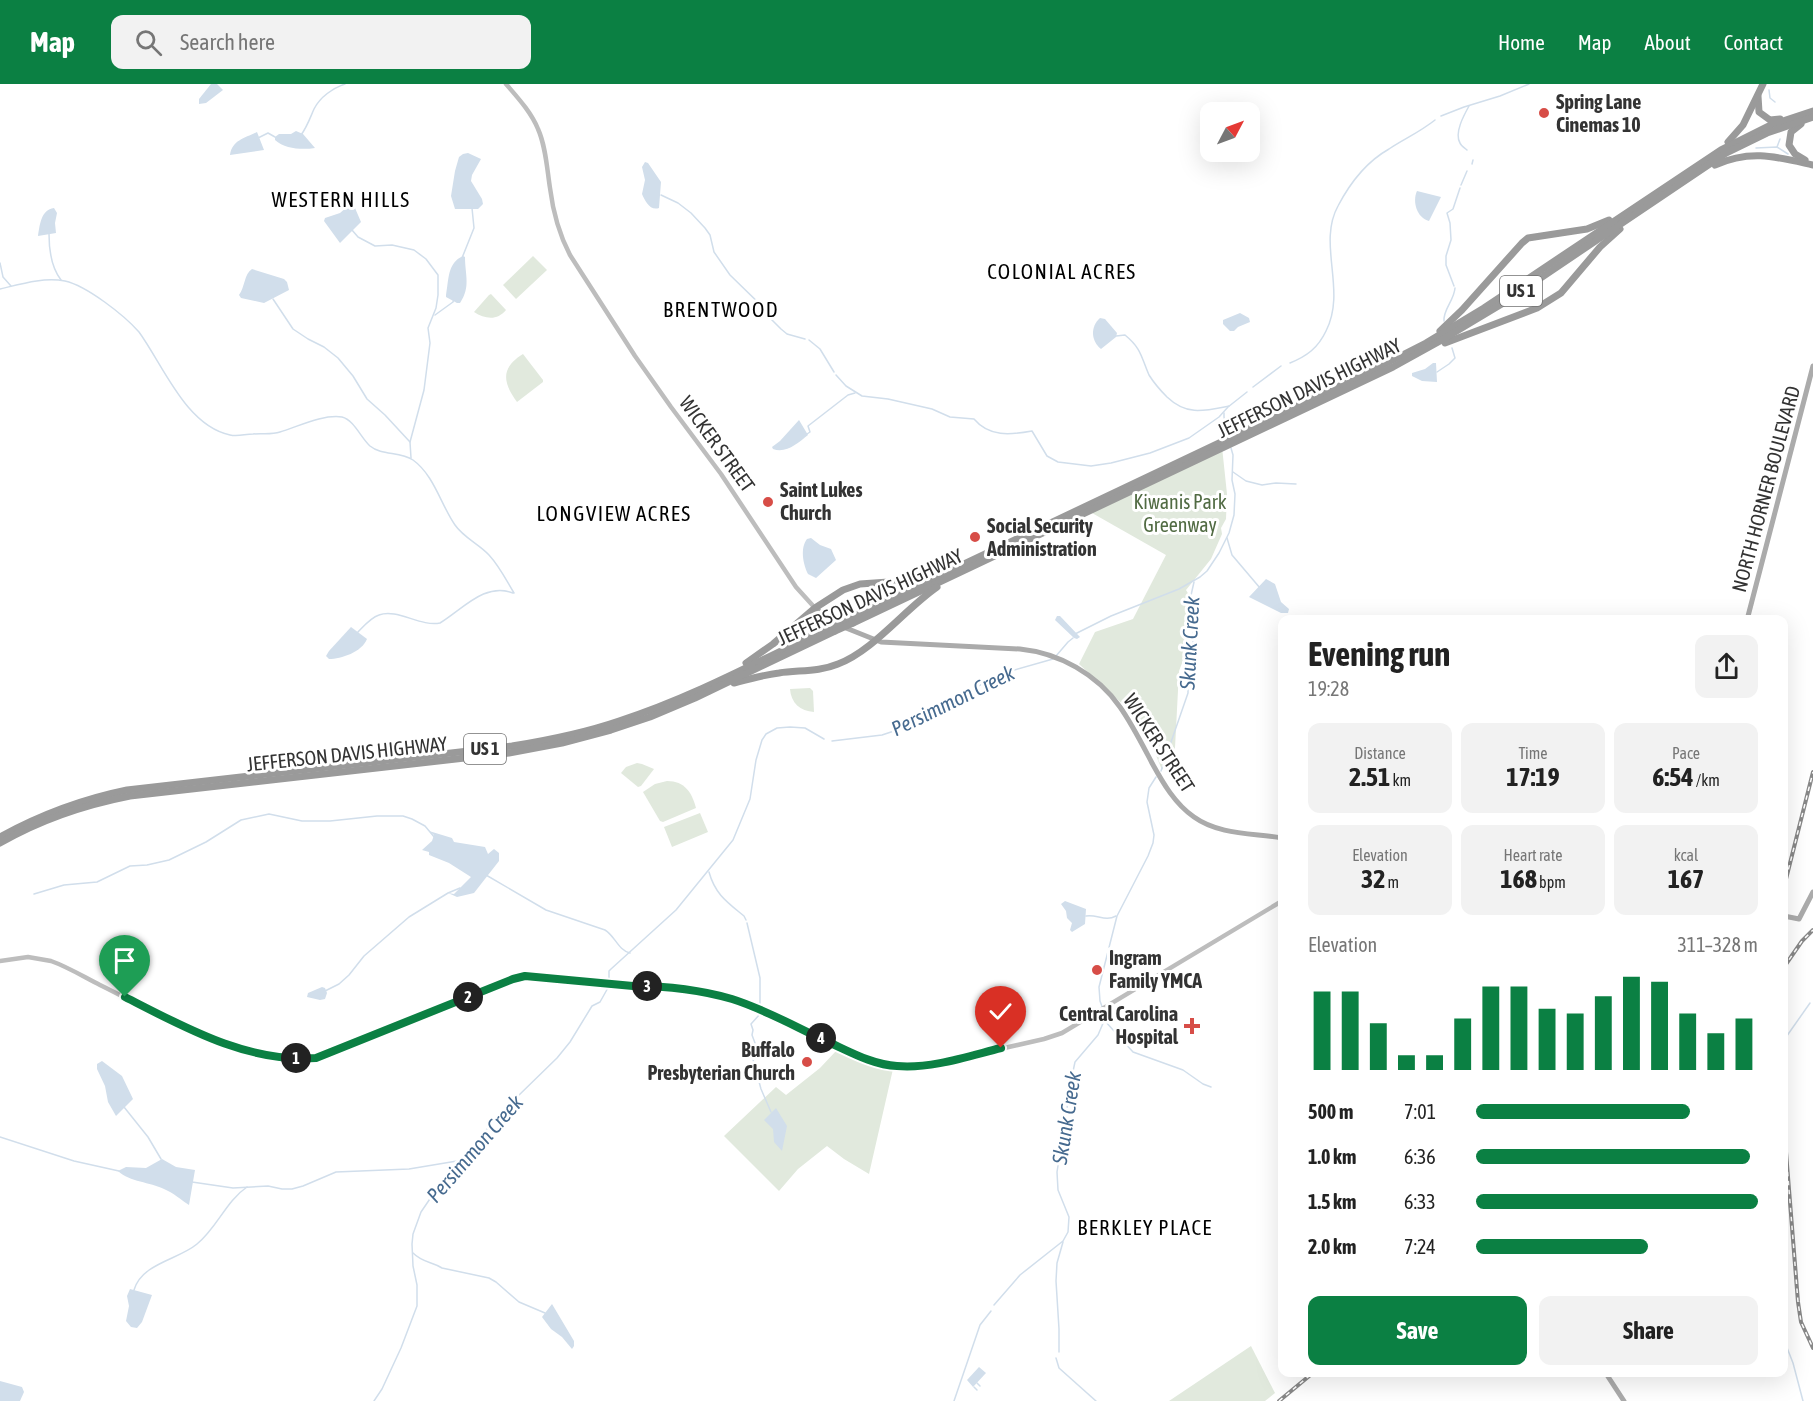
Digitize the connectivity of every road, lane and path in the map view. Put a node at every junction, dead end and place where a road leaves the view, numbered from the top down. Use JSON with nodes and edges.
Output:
{"nodes":[{"id":1,"x":506,"y":84,"type":"edge"},
{"id":2,"x":1762,"y":87,"type":"edge"},
{"id":3,"x":1813,"y":111,"type":"edge"},
{"id":4,"x":1808,"y":117,"type":"edge"},
{"id":5,"x":1718,"y":152,"type":"junction"},
{"id":6,"x":1813,"y":164,"type":"edge"},
{"id":7,"x":1699,"y":171,"type":"junction"},
{"id":8,"x":1644,"y":209,"type":"junction"},
{"id":9,"x":1628,"y":212,"type":"junction"},
{"id":10,"x":1426,"y":343,"type":"junction"},
{"id":11,"x":1813,"y":366,"type":"edge"},
{"id":12,"x":1393,"y":367,"type":"junction"},
{"id":13,"x":1289,"y":414,"type":"junction"},
{"id":14,"x":1273,"y":422,"type":"junction"},
{"id":15,"x":966,"y":563,"type":"junction"},
{"id":16,"x":962,"y":572,"type":"junction"},
{"id":17,"x":814,"y":608,"type":"junction"},
{"id":18,"x":1748,"y":615,"type":"edge"},
{"id":19,"x":850,"y":621,"type":"junction"},
{"id":20,"x":832,"y":630,"type":"junction"},
{"id":21,"x":874,"y":640,"type":"junction"},
{"id":22,"x":714,"y":682,"type":"junction"},
{"id":23,"x":695,"y":698,"type":"junction"},
{"id":24,"x":51,"y":816,"type":"junction"},
{"id":25,"x":0,"y":837,"type":"edge"},
{"id":26,"x":1278,"y":838,"type":"edge"},
{"id":27,"x":0,"y":843,"type":"edge"},
{"id":28,"x":1813,"y":892,"type":"edge"},
{"id":29,"x":1278,"y":903,"type":"edge"},
{"id":30,"x":1788,"y":917,"type":"edge"},
{"id":31,"x":0,"y":961,"type":"edge"},
{"id":32,"x":1608,"y":1377,"type":"edge"},
{"id":33,"x":1624,"y":1401,"type":"edge"}],
"edges":[{"from":1,"to":17,"type":"main road","name":"WICKER STREET"},
{"from":2,"to":4,"type":"highway"},
{"from":2,"to":5,"type":"highway"},
{"from":3,"to":4,"type":"highway","name":"JEFFERSON DAVIS HIGHWAY","number":"US 1"},
{"from":4,"to":5,"type":"highway","name":"JEFFERSON DAVIS HIGHWAY","number":"US 1"},
{"from":4,"to":6,"type":"highway"},
{"from":4,"to":7,"type":"highway","name":"JEFFERSON DAVIS HIGHWAY","number":"US 1"},
{"from":5,"to":9,"type":"highway","name":"JEFFERSON DAVIS HIGHWAY","number":"US 1"},
{"from":6,"to":7,"type":"highway"},
{"from":7,"to":8,"type":"highway","name":"JEFFERSON DAVIS HIGHWAY","number":"US 1"},
{"from":8,"to":12,"type":"highway","name":"JEFFERSON DAVIS HIGHWAY","number":"US 1"},
{"from":8,"to":12,"type":"highway"},
{"from":9,"to":10,"type":"highway","name":"JEFFERSON DAVIS HIGHWAY","number":"US 1"},
{"from":9,"to":10,"type":"highway"},
{"from":10,"to":13,"type":"highway","name":"JEFFERSON DAVIS HIGHWAY","number":"US 1"},
{"from":11,"to":18,"type":"main road","name":"NORTH HORNER BOULEVARD"},
{"from":12,"to":13,"type":"highway","name":"JEFFERSON DAVIS HIGHWAY","number":"US 1"},
{"from":13,"to":14,"type":"highway","name":"JEFFERSON DAVIS HIGHWAY","number":"US 1"},
{"from":14,"to":15,"type":"highway","name":"JEFFERSON DAVIS HIGHWAY","number":"US 1"},
{"from":14,"to":16,"type":"highway","name":"JEFFERSON DAVIS HIGHWAY","number":"US 1"},
{"from":15,"to":17,"type":"highway"},
{"from":15,"to":19,"type":"highway","name":"JEFFERSON DAVIS HIGHWAY","number":"US 1"},
{"from":16,"to":19,"type":"highway","name":"JEFFERSON DAVIS HIGHWAY","number":"US 1"},
{"from":16,"to":21,"type":"highway"},
{"from":17,"to":21,"type":"main road","name":"WICKER STREET"},
{"from":17,"to":22,"type":"highway"},
{"from":19,"to":20,"type":"highway","name":"JEFFERSON DAVIS HIGHWAY","number":"US 1","bridge":true},
{"from":20,"to":22,"type":"highway","name":"JEFFERSON DAVIS HIGHWAY","number":"US 1"},
{"from":20,"to":23,"type":"highway","name":"JEFFERSON DAVIS HIGHWAY","number":"US 1"},
{"from":21,"to":23,"type":"highway"},
{"from":21,"to":26,"type":"main road","name":"WICKER STREET"},
{"from":22,"to":24,"type":"highway","name":"JEFFERSON DAVIS HIGHWAY","number":"US 1"},
{"from":23,"to":24,"type":"highway","name":"JEFFERSON DAVIS HIGHWAY","number":"US 1"},
{"from":24,"to":25,"type":"highway","name":"JEFFERSON DAVIS HIGHWAY","number":"US 1"},
{"from":24,"to":27,"type":"highway","name":"JEFFERSON DAVIS HIGHWAY","number":"US 1"},
{"from":28,"to":30,"type":"main road"},
{"from":29,"to":31,"type":"main road"},
{"from":32,"to":33,"type":"main road"}]}
